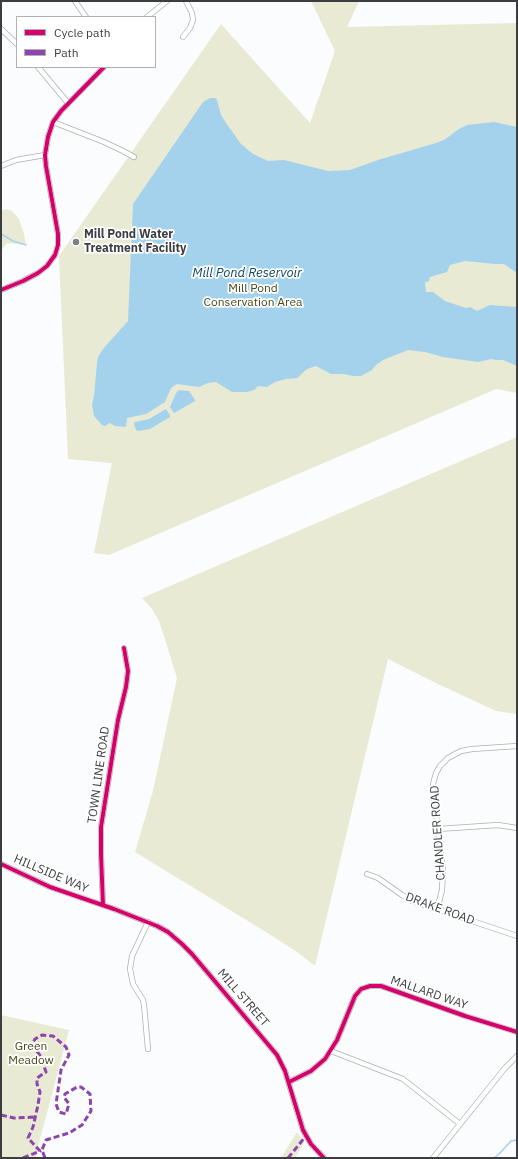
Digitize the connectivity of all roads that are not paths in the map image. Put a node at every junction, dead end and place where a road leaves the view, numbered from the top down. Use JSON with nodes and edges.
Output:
{"nodes":[{"id":1,"x":75,"y":1,"type":"edge"},
{"id":2,"x":167,"y":1,"type":"edge"},
{"id":3,"x":186,"y":1,"type":"edge"},
{"id":4,"x":162,"y":3,"type":"edge"},
{"id":5,"x":85,"y":16,"type":"edge"},
{"id":6,"x":148,"y":16,"type":"edge"},
{"id":7,"x":1,"y":29,"type":"edge"},
{"id":8,"x":183,"y":37,"type":"dead end"},
{"id":9,"x":16,"y":43,"type":"edge"},
{"id":10,"x":39,"y":68,"type":"edge"},
{"id":11,"x":103,"y":68,"type":"edge"},
{"id":12,"x":68,"y":103,"type":"junction"},
{"id":13,"x":53,"y":122,"type":"junction"},
{"id":14,"x":46,"y":155,"type":"junction"},
{"id":15,"x":134,"y":157,"type":"dead end"},
{"id":16,"x":1,"y":166,"type":"edge"},
{"id":17,"x":1,"y":290,"type":"edge"},
{"id":18,"x":124,"y":648,"type":"dead end"},
{"id":19,"x":517,"y":746,"type":"edge"},
{"id":20,"x":517,"y":828,"type":"edge"},
{"id":21,"x":438,"y":829,"type":"junction"},
{"id":22,"x":1,"y":864,"type":"edge"},
{"id":23,"x":367,"y":874,"type":"dead end"},
{"id":24,"x":93,"y":902,"type":"joint"},
{"id":25,"x":103,"y":905,"type":"junction"},
{"id":26,"x":437,"y":910,"type":"junction"},
{"id":27,"x":148,"y":922,"type":"junction"},
{"id":28,"x":517,"y":936,"type":"edge"},
{"id":29,"x":517,"y":1032,"type":"edge"},
{"id":30,"x":148,"y":1049,"type":"dead end"},
{"id":31,"x":331,"y":1051,"type":"junction"},
{"id":32,"x":517,"y":1056,"type":"edge"},
{"id":33,"x":289,"y":1082,"type":"junction"},
{"id":34,"x":460,"y":1124,"type":"junction"},
{"id":35,"x":324,"y":1158,"type":"edge"},
{"id":36,"x":433,"y":1158,"type":"edge"}],
"edges":[{"from":1,"to":5,"type":"street"},
{"from":2,"to":4,"type":"street"},
{"from":3,"to":8,"type":"street"},
{"from":4,"to":6,"type":"street"},
{"from":7,"to":9,"type":"street"},
{"from":10,"to":12,"type":"street"},
{"from":11,"to":12,"type":"street"},
{"from":12,"to":13,"type":"street"},
{"from":13,"to":14,"type":"street"},
{"from":13,"to":15,"type":"street"},
{"from":14,"to":16,"type":"street"},
{"from":14,"to":17,"type":"street"},
{"from":18,"to":25,"type":"street","name":"TOWN LINE ROAD"},
{"from":19,"to":21,"type":"street","name":"CHANDLER ROAD"},
{"from":20,"to":21,"type":"street"},
{"from":21,"to":26,"type":"street","name":"CHANDLER ROAD"},
{"from":22,"to":24,"type":"street","name":"HILLSIDE WAY"},
{"from":23,"to":26,"type":"street","name":"DRAKE ROAD"},
{"from":24,"to":25,"type":"street","name":"MILL STREET"},
{"from":25,"to":27,"type":"street","name":"MILL STREET"},
{"from":26,"to":28,"type":"street","name":"DRAKE ROAD"},
{"from":27,"to":30,"type":"street"},
{"from":27,"to":33,"type":"street","name":"MILL STREET"},
{"from":29,"to":31,"type":"street","name":"MALLARD WAY"},
{"from":31,"to":33,"type":"street","name":"MALLARD WAY"},
{"from":31,"to":34,"type":"street"},
{"from":32,"to":34,"type":"street"},
{"from":33,"to":35,"type":"street","name":"MILL STREET"},
{"from":34,"to":36,"type":"street"}]}
